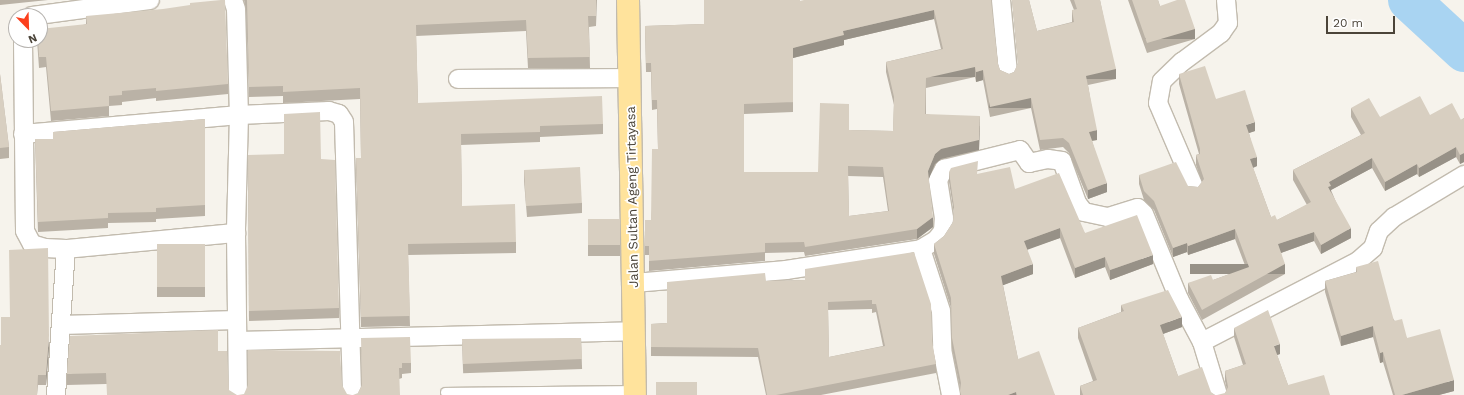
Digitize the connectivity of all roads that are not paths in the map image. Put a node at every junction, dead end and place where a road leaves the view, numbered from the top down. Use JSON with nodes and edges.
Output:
{"nodes":[{"id":1,"x":150,"y":0,"type":"edge"},
{"id":2,"x":233,"y":0,"type":"edge"},
{"id":3,"x":628,"y":0,"type":"edge"},
{"id":4,"x":1001,"y":0,"type":"edge"},
{"id":5,"x":1226,"y":0,"type":"edge"},
{"id":6,"x":48,"y":14,"type":"edge"},
{"id":7,"x":23,"y":48,"type":"edge"},
{"id":8,"x":1008,"y":73,"type":"edge"},
{"id":9,"x":631,"y":78,"type":"junction"},
{"id":10,"x":458,"y":79,"type":"dead end"},
{"id":11,"x":239,"y":115,"type":"junction"},
{"id":12,"x":23,"y":134,"type":"junction"},
{"id":13,"x":1464,"y":175,"type":"edge"},
{"id":14,"x":1194,"y":188,"type":"edge"},
{"id":15,"x":236,"y":233,"type":"junction"},
{"id":16,"x":66,"y":249,"type":"junction"},
{"id":17,"x":921,"y":249,"type":"junction"},
{"id":18,"x":634,"y":283,"type":"junction"},
{"id":19,"x":238,"y":320,"type":"junction"},
{"id":20,"x":61,"y":325,"type":"junction"},
{"id":21,"x":635,"y":332,"type":"junction"},
{"id":22,"x":351,"y":339,"type":"junction"},
{"id":23,"x":238,"y":341,"type":"junction"},
{"id":24,"x":1202,"y":342,"type":"junction"},
{"id":25,"x":445,"y":392,"type":"dead end"},
{"id":26,"x":635,"y":393,"type":"edge"},
{"id":27,"x":56,"y":395,"type":"edge"},
{"id":28,"x":238,"y":395,"type":"edge"},
{"id":29,"x":352,"y":395,"type":"edge"},
{"id":30,"x":951,"y":395,"type":"edge"},
{"id":31,"x":1218,"y":395,"type":"edge"}],
"edges":[{"from":1,"to":6,"type":"street"},
{"from":2,"to":11,"type":"street"},
{"from":3,"to":9,"type":"main road","name":"Jalan Sultan Ageng Tirtayasa"},
{"from":4,"to":8,"type":"street"},
{"from":5,"to":14,"type":"street"},
{"from":7,"to":12,"type":"street"},
{"from":9,"to":10,"type":"street"},
{"from":9,"to":18,"type":"main road","name":"Jalan Sultan Ageng Tirtayasa"},
{"from":11,"to":12,"type":"street"},
{"from":11,"to":15,"type":"street"},
{"from":11,"to":22,"type":"street"},
{"from":12,"to":16,"type":"street"},
{"from":13,"to":24,"type":"street"},
{"from":15,"to":16,"type":"street"},
{"from":15,"to":19,"type":"street"},
{"from":16,"to":20,"type":"street"},
{"from":17,"to":18,"type":"street"},
{"from":17,"to":24,"type":"street"},
{"from":17,"to":30,"type":"street"},
{"from":18,"to":21,"type":"main road","name":"Jalan Sultan Ageng Tirtayasa"},
{"from":19,"to":20,"type":"street"},
{"from":19,"to":23,"type":"street"},
{"from":20,"to":27,"type":"street"},
{"from":21,"to":22,"type":"street"},
{"from":21,"to":26,"type":"main road","name":"Jalan Sultan Ageng Tirtayasa"},
{"from":22,"to":23,"type":"street"},
{"from":22,"to":29,"type":"street"},
{"from":23,"to":28,"type":"street"},
{"from":24,"to":31,"type":"street"},
{"from":25,"to":26,"type":"lane"}]}
